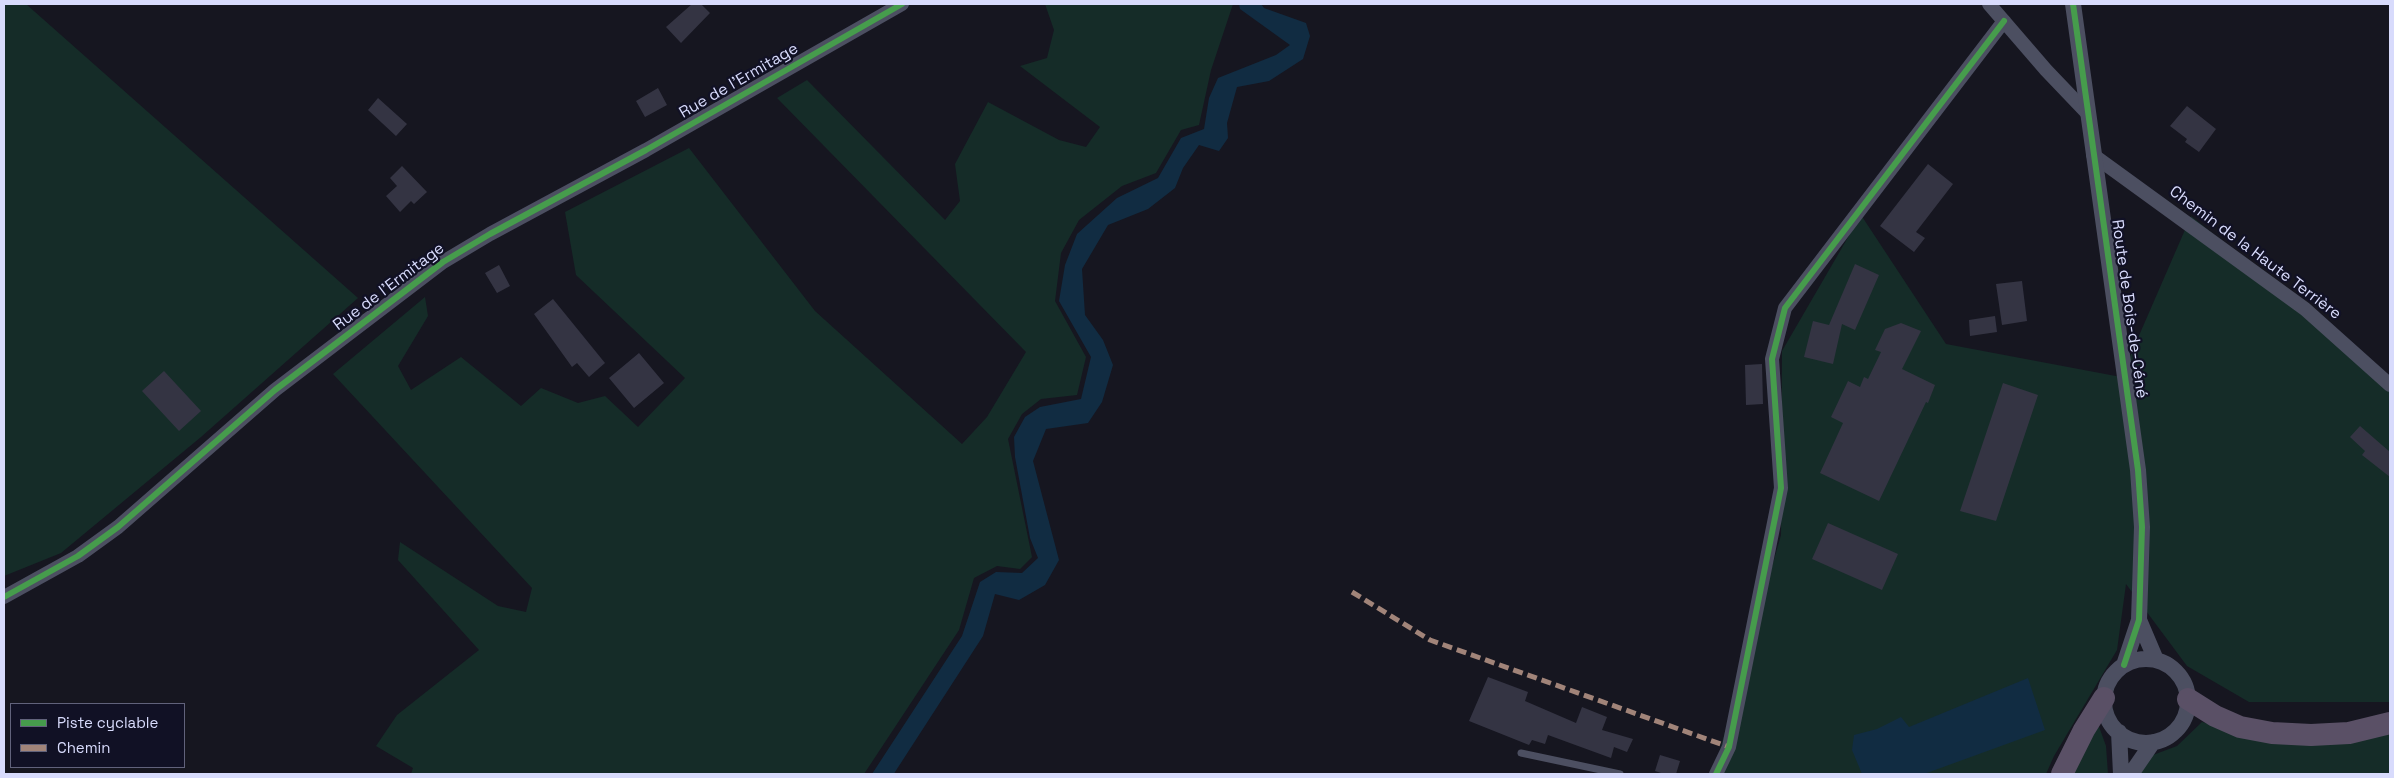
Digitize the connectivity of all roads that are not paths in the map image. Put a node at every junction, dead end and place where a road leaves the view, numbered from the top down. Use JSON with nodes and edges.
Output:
{"nodes":[{"id":1,"x":902,"y":4,"type":"edge"},
{"id":2,"x":1990,"y":4,"type":"edge"},
{"id":3,"x":2074,"y":4,"type":"edge"},
{"id":4,"x":2004,"y":21,"type":"junction"},
{"id":5,"x":2088,"y":114,"type":"junction"},
{"id":6,"x":2093,"y":155,"type":"junction"},
{"id":7,"x":2390,"y":385,"type":"edge"},
{"id":8,"x":4,"y":597,"type":"edge"},
{"id":9,"x":2139,"y":620,"type":"junction"},
{"id":10,"x":2156,"y":660,"type":"junction"},
{"id":11,"x":2124,"y":665,"type":"junction"},
{"id":12,"x":2104,"y":698,"type":"junction"},
{"id":13,"x":2188,"y":699,"type":"junction"},
{"id":14,"x":2390,"y":723,"type":"edge"},
{"id":15,"x":2118,"y":732,"type":"junction"},
{"id":16,"x":2153,"y":742,"type":"junction"},
{"id":17,"x":1521,"y":753,"type":"dead end"},
{"id":18,"x":1620,"y":774,"type":"edge"},
{"id":19,"x":1716,"y":774,"type":"edge"},
{"id":20,"x":2062,"y":774,"type":"edge"},
{"id":21,"x":2120,"y":774,"type":"edge"},
{"id":22,"x":2132,"y":774,"type":"edge"}],
"edges":[{"from":1,"to":8,"type":"street","name":"Rue de l'Ermitage"},
{"from":2,"to":4,"type":"street"},
{"from":3,"to":5,"type":"street","name":"Route de Bois-de-Céné"},
{"from":4,"to":5,"type":"street"},
{"from":4,"to":19,"type":"street"},
{"from":5,"to":6,"type":"street","name":"Route de Bois-de-Céné"},
{"from":6,"to":7,"type":"street","name":"Chemin de la Haute Terrière"},
{"from":6,"to":9,"type":"street","name":"Route de Bois-de-Céné"},
{"from":9,"to":10,"type":"street"},
{"from":9,"to":11,"type":"street"},
{"from":10,"to":11,"type":"street"},
{"from":10,"to":13,"type":"street"},
{"from":11,"to":12,"type":"street"},
{"from":12,"to":15,"type":"street"},
{"from":12,"to":20,"type":"highway"},
{"from":13,"to":14,"type":"highway"},
{"from":13,"to":16,"type":"street"},
{"from":15,"to":16,"type":"street"},
{"from":15,"to":21,"type":"street"},
{"from":16,"to":22,"type":"street"},
{"from":17,"to":18,"type":"lane"}]}
